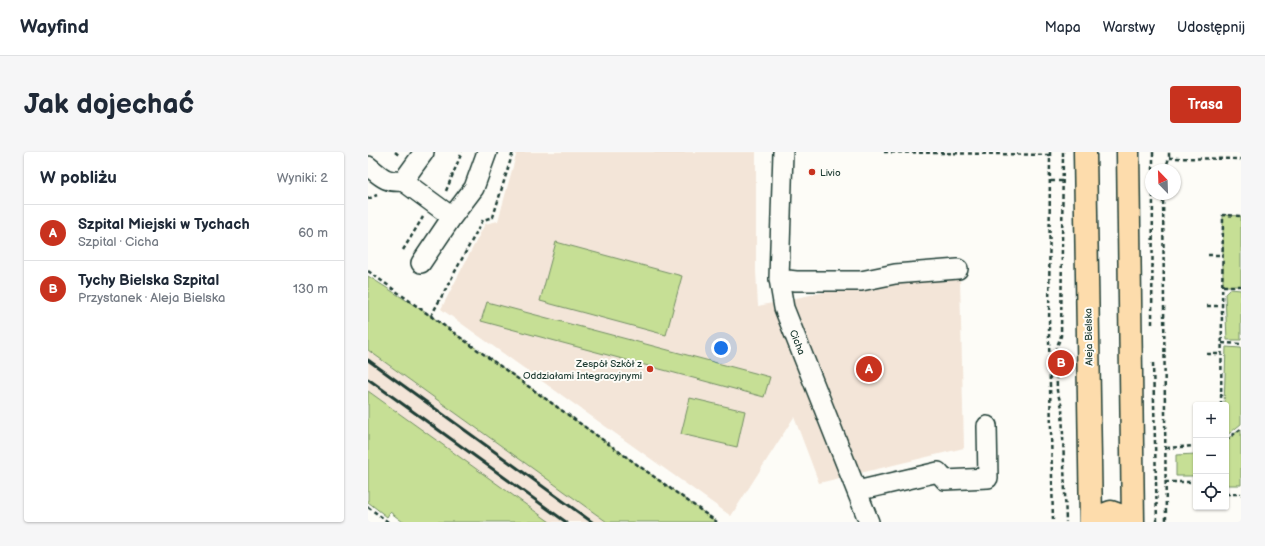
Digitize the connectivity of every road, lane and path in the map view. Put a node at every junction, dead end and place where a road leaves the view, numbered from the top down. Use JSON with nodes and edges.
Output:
{"nodes":[{"id":1,"x":395,"y":152,"type":"edge"},
{"id":2,"x":424,"y":152,"type":"edge"},
{"id":3,"x":462,"y":152,"type":"edge"},
{"id":4,"x":487,"y":152,"type":"edge"},
{"id":5,"x":514,"y":152,"type":"edge"},
{"id":6,"x":783,"y":152,"type":"edge"},
{"id":7,"x":884,"y":152,"type":"edge"},
{"id":8,"x":1063,"y":152,"type":"edge"},
{"id":9,"x":1085,"y":152,"type":"edge"},
{"id":10,"x":1128,"y":152,"type":"edge"},
{"id":11,"x":1153,"y":152,"type":"edge"},
{"id":12,"x":1169,"y":152,"type":"edge"},
{"id":13,"x":1050,"y":154,"type":"edge"},
{"id":14,"x":400,"y":156,"type":"dead end"},
{"id":15,"x":1169,"y":158,"type":"junction"},
{"id":16,"x":1241,"y":159,"type":"edge"},
{"id":17,"x":1153,"y":164,"type":"edge"},
{"id":18,"x":1168,"y":164,"type":"edge"},
{"id":19,"x":368,"y":166,"type":"edge"},
{"id":20,"x":403,"y":181,"type":"junction"},
{"id":21,"x":1050,"y":181,"type":"junction"},
{"id":22,"x":1063,"y":181,"type":"junction"},
{"id":23,"x":444,"y":196,"type":"dead end"},
{"id":24,"x":1153,"y":200,"type":"edge"},
{"id":25,"x":1163,"y":200,"type":"edge"},
{"id":26,"x":427,"y":212,"type":"dead end"},
{"id":27,"x":1241,"y":216,"type":"edge"},
{"id":28,"x":452,"y":217,"type":"junction"},
{"id":29,"x":403,"y":250,"type":"dead end"},
{"id":30,"x":1208,"y":255,"type":"dead end"},
{"id":31,"x":1223,"y":255,"type":"junction"},
{"id":32,"x":421,"y":263,"type":"dead end"},
{"id":33,"x":958,"y":269,"type":"dead end"},
{"id":34,"x":368,"y":270,"type":"edge"},
{"id":35,"x":779,"y":279,"type":"junction"},
{"id":36,"x":1223,"y":286,"type":"junction"},
{"id":37,"x":1241,"y":286,"type":"edge"},
{"id":38,"x":1207,"y":306,"type":"dead end"},
{"id":39,"x":1223,"y":306,"type":"junction"},
{"id":40,"x":431,"y":316,"type":"junction"},
{"id":41,"x":1152,"y":327,"type":"dead end"},
{"id":42,"x":1222,"y":343,"type":"junction"},
{"id":43,"x":1241,"y":344,"type":"edge"},
{"id":44,"x":1207,"y":354,"type":"dead end"},
{"id":45,"x":1222,"y":354,"type":"junction"},
{"id":46,"x":1153,"y":358,"type":"dead end"},
{"id":47,"x":1221,"y":402,"type":"edge"},
{"id":48,"x":987,"y":426,"type":"dead end"},
{"id":49,"x":1241,"y":429,"type":"edge"},
{"id":50,"x":1229,"y":438,"type":"edge"},
{"id":51,"x":1193,"y":446,"type":"edge"},
{"id":52,"x":1166,"y":448,"type":"junction"},
{"id":53,"x":1165,"y":482,"type":"junction"},
{"id":54,"x":1193,"y":482,"type":"edge"},
{"id":55,"x":857,"y":491,"type":"junction"},
{"id":56,"x":1229,"y":494,"type":"edge"},
{"id":57,"x":1241,"y":494,"type":"edge"},
{"id":58,"x":368,"y":507,"type":"edge"},
{"id":59,"x":388,"y":522,"type":"edge"},
{"id":60,"x":717,"y":522,"type":"edge"},
{"id":61,"x":869,"y":522,"type":"edge"},
{"id":62,"x":1053,"y":522,"type":"edge"},
{"id":63,"x":1066,"y":522,"type":"edge"},
{"id":64,"x":1091,"y":522,"type":"edge"},
{"id":65,"x":1096,"y":522,"type":"edge"},
{"id":66,"x":1126,"y":522,"type":"edge"},
{"id":67,"x":1133,"y":522,"type":"edge"},
{"id":68,"x":1157,"y":522,"type":"edge"},
{"id":69,"x":1166,"y":522,"type":"edge"}],
"edges":[{"from":1,"to":14,"type":"path"},
{"from":2,"to":20,"type":"street"},
{"from":3,"to":23,"type":"path"},
{"from":4,"to":28,"type":"street"},
{"from":5,"to":40,"type":"path"},
{"from":6,"to":35,"type":"street","name":"Cicha"},
{"from":7,"to":13,"type":"path"},
{"from":8,"to":22,"type":"path"},
{"from":9,"to":64,"type":"main road","name":"Aleja Bielska"},
{"from":10,"to":67,"type":"main road"},
{"from":11,"to":17,"type":"path"},
{"from":12,"to":15,"type":"path"},
{"from":13,"to":21,"type":"path"},
{"from":15,"to":16,"type":"path"},
{"from":15,"to":18,"type":"path"},
{"from":19,"to":20,"type":"street"},
{"from":20,"to":28,"type":"street"},
{"from":21,"to":22,"type":"path"},
{"from":21,"to":62,"type":"path"},
{"from":22,"to":63,"type":"path"},
{"from":24,"to":41,"type":"path"},
{"from":25,"to":52,"type":"path"},
{"from":26,"to":29,"type":"path"},
{"from":27,"to":31,"type":"path"},
{"from":28,"to":32,"type":"street"},
{"from":30,"to":31,"type":"path"},
{"from":31,"to":36,"type":"path"},
{"from":33,"to":35,"type":"street"},
{"from":34,"to":40,"type":"path"},
{"from":35,"to":55,"type":"street","name":"Cicha"},
{"from":36,"to":37,"type":"path"},
{"from":36,"to":39,"type":"path"},
{"from":38,"to":39,"type":"path"},
{"from":39,"to":42,"type":"path"},
{"from":40,"to":60,"type":"path"},
{"from":42,"to":43,"type":"path"},
{"from":42,"to":45,"type":"path"},
{"from":44,"to":45,"type":"path"},
{"from":45,"to":47,"type":"path"},
{"from":46,"to":68,"type":"path"},
{"from":48,"to":55,"type":"street"},
{"from":49,"to":50,"type":"path"},
{"from":51,"to":52,"type":"path"},
{"from":52,"to":53,"type":"path"},
{"from":53,"to":54,"type":"path"},
{"from":53,"to":69,"type":"path"},
{"from":55,"to":61,"type":"street","name":"Cicha"},
{"from":56,"to":57,"type":"path"},
{"from":58,"to":59,"type":"path"},
{"from":65,"to":66,"type":"main road"}]}
